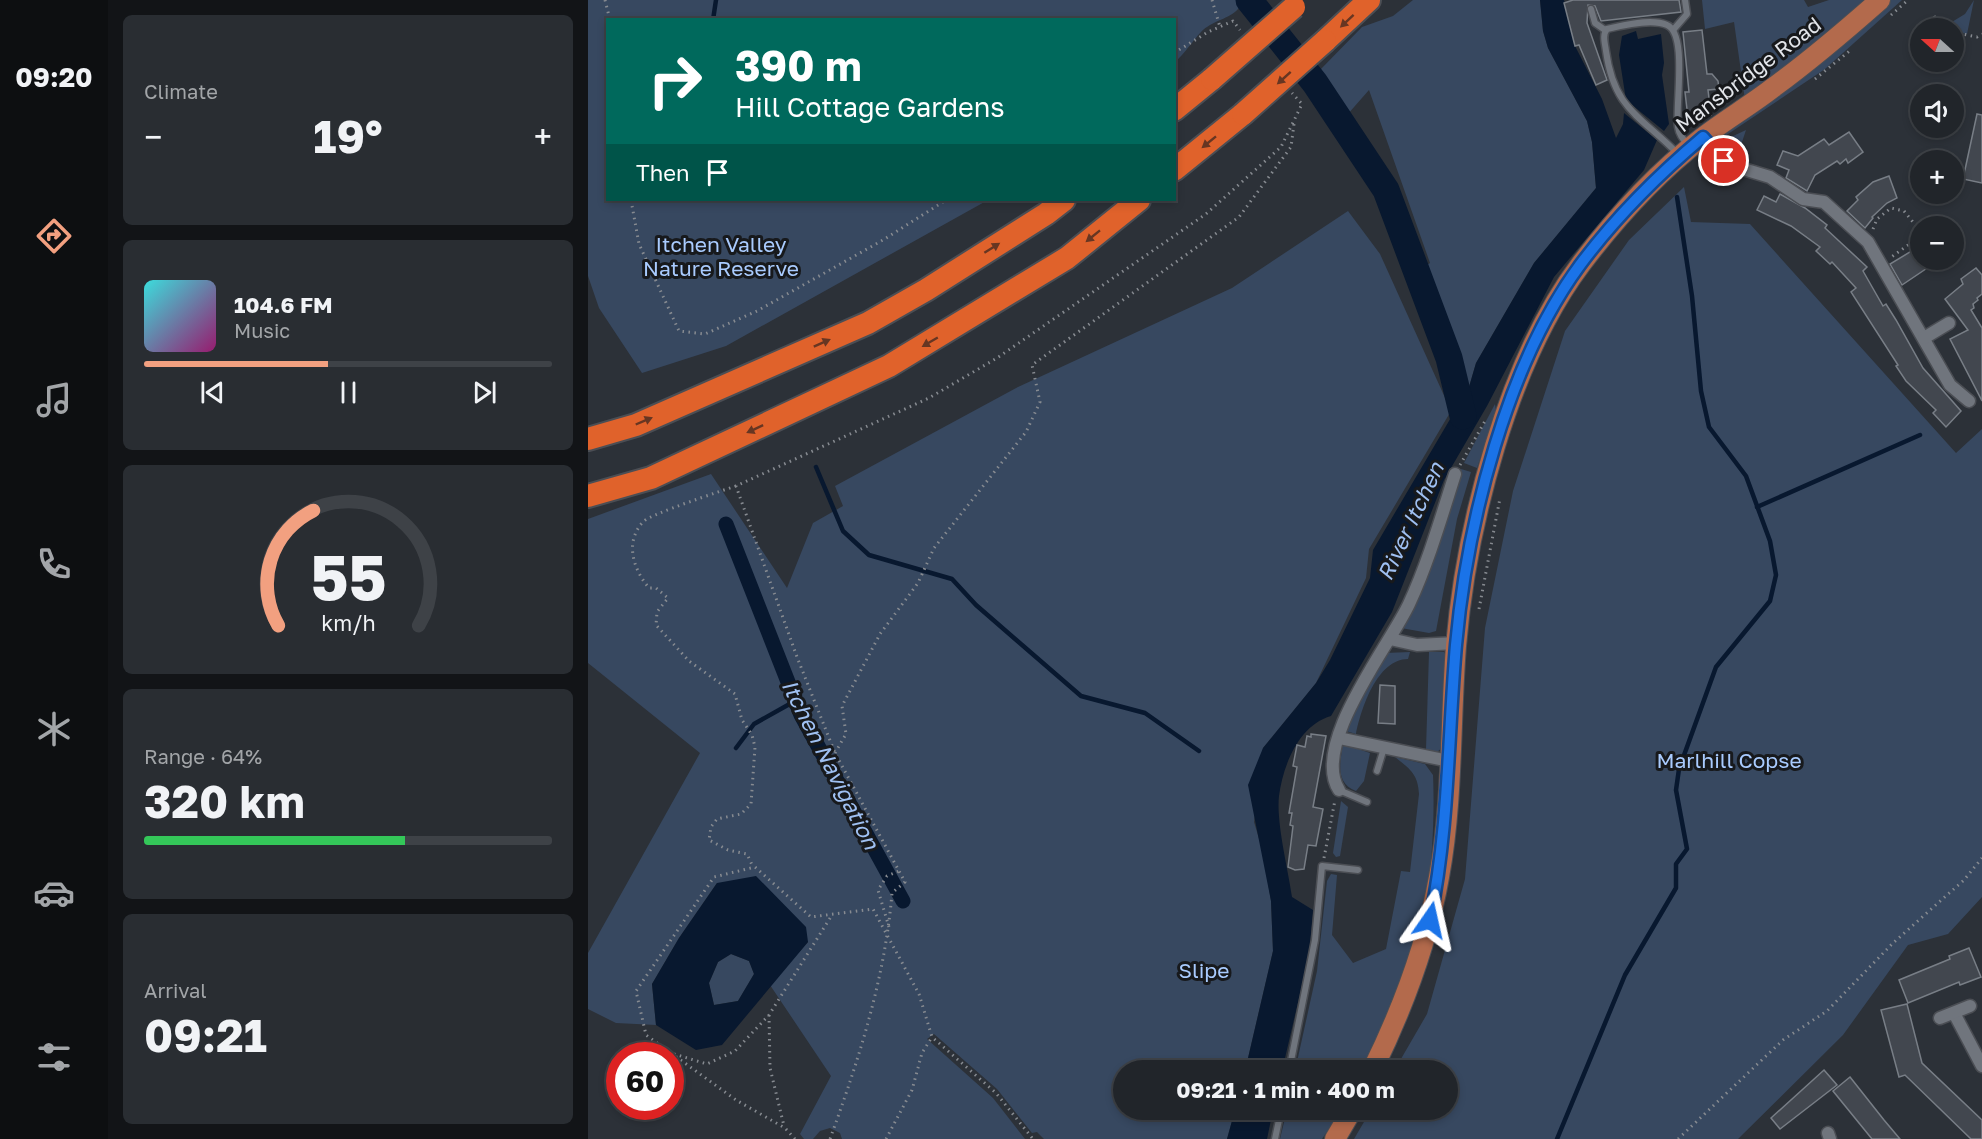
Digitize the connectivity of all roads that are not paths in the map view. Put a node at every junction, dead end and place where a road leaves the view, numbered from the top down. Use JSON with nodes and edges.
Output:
{"nodes":[{"id":1,"x":1369,"y":0,"type":"edge"},
{"id":2,"x":1685,"y":0,"type":"edge"},
{"id":3,"x":1880,"y":0,"type":"edge"},
{"id":4,"x":1298,"y":4,"type":"edge"},
{"id":5,"x":1592,"y":9,"type":"dead end"},
{"id":6,"x":1674,"y":29,"type":"junction"},
{"id":7,"x":1605,"y":30,"type":"junction"},
{"id":8,"x":1176,"y":108,"type":"edge"},
{"id":9,"x":1691,"y":147,"type":"junction"},
{"id":10,"x":1176,"y":168,"type":"edge"},
{"id":11,"x":1063,"y":201,"type":"edge"},
{"id":12,"x":1138,"y":201,"type":"edge"},
{"id":13,"x":1949,"y":323,"type":"dead end"},
{"id":14,"x":1924,"y":338,"type":"junction"},
{"id":15,"x":1969,"y":401,"type":"dead end"},
{"id":16,"x":588,"y":439,"type":"edge"},
{"id":17,"x":1455,"y":474,"type":"dead end"},
{"id":18,"x":588,"y":496,"type":"edge"},
{"id":19,"x":1390,"y":639,"type":"junction"},
{"id":20,"x":1456,"y":644,"type":"junction"},
{"id":21,"x":1339,"y":738,"type":"junction"},
{"id":22,"x":1384,"y":748,"type":"junction"},
{"id":23,"x":1449,"y":760,"type":"junction"},
{"id":24,"x":1377,"y":771,"type":"dead end"},
{"id":25,"x":1339,"y":790,"type":"joint"},
{"id":26,"x":1367,"y":802,"type":"dead end"},
{"id":27,"x":1358,"y":870,"type":"dead end"},
{"id":28,"x":1970,"y":1006,"type":"dead end"},
{"id":29,"x":1954,"y":1013,"type":"junction"},
{"id":30,"x":1940,"y":1018,"type":"dead end"},
{"id":31,"x":1291,"y":1060,"type":"edge"},
{"id":32,"x":1377,"y":1060,"type":"edge"},
{"id":33,"x":1982,"y":1066,"type":"edge"},
{"id":34,"x":1279,"y":1120,"type":"edge"},
{"id":35,"x":1346,"y":1120,"type":"edge"},
{"id":36,"x":1275,"y":1139,"type":"edge"},
{"id":37,"x":1335,"y":1139,"type":"edge"}],
"edges":[{"from":1,"to":10,"type":"highway","one_way":true,"bridge":true},
{"from":2,"to":6,"type":"lane"},
{"from":3,"to":9,"type":"main road","name":"Mansbridge Road"},
{"from":4,"to":8,"type":"highway","bridge":true},
{"from":5,"to":7,"type":"lane"},
{"from":6,"to":7,"type":"lane"},
{"from":6,"to":9,"type":"lane"},
{"from":7,"to":9,"type":"lane"},
{"from":9,"to":14,"type":"street"},
{"from":9,"to":20,"type":"main road","name":"Mansbridge Road"},
{"from":16,"to":11,"type":"highway","one_way":true},
{"from":12,"to":18,"type":"highway","one_way":true},
{"from":13,"to":14,"type":"street"},
{"from":14,"to":15,"type":"street"},
{"from":17,"to":19,"type":"street"},
{"from":19,"to":20,"type":"street"},
{"from":19,"to":21,"type":"street"},
{"from":20,"to":23,"type":"main road","name":"Mansbridge Road"},
{"from":21,"to":22,"type":"street"},
{"from":21,"to":25,"type":"street"},
{"from":22,"to":23,"type":"street"},
{"from":22,"to":24,"type":"lane"},
{"from":23,"to":32,"type":"main road","name":"Mansbridge Road"},
{"from":25,"to":26,"type":"lane"},
{"from":27,"to":31,"type":"lane"},
{"from":28,"to":29,"type":"street"},
{"from":29,"to":30,"type":"street"},
{"from":29,"to":33,"type":"street"},
{"from":34,"to":36,"type":"lane"},
{"from":35,"to":37,"type":"main road"}]}
